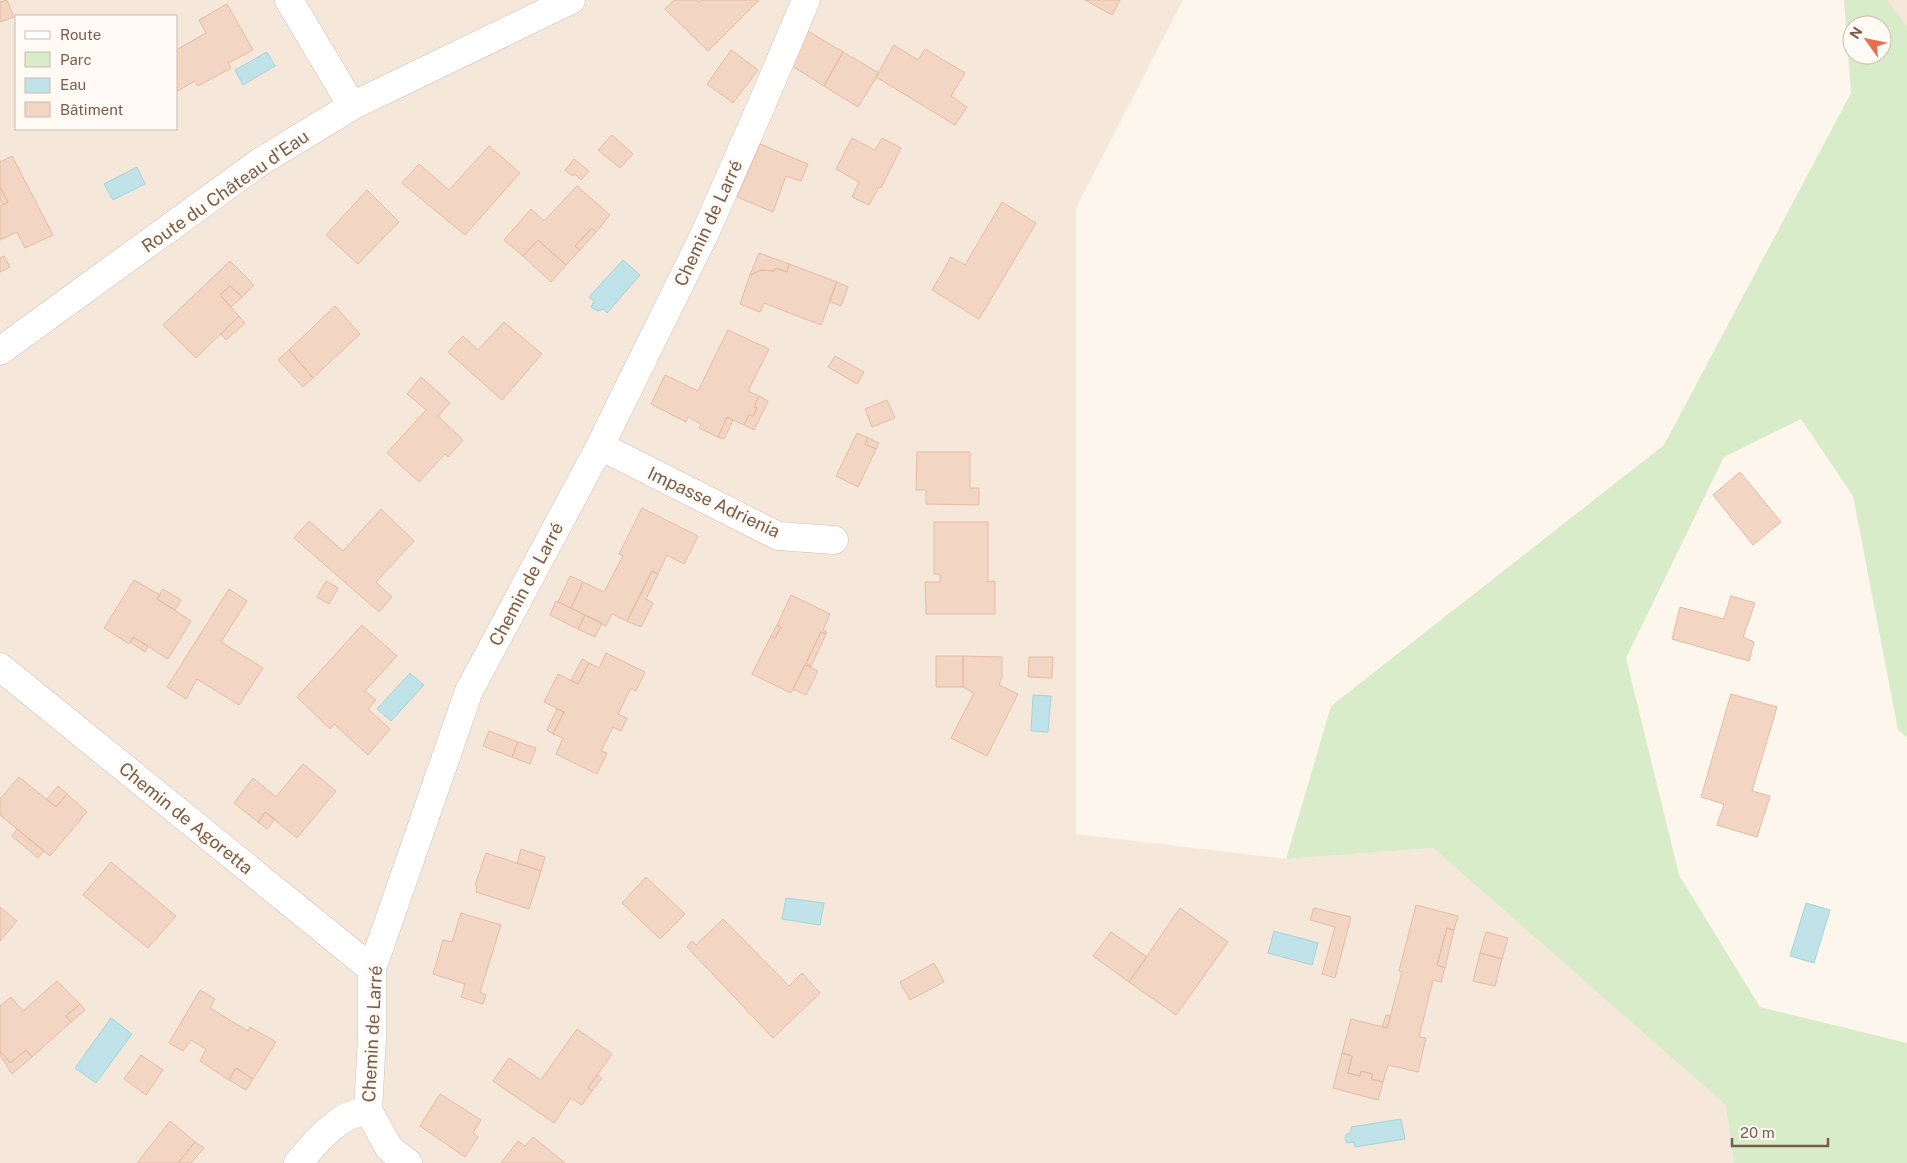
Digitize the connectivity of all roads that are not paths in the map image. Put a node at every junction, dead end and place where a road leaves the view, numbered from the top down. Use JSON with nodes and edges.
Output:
{"nodes":[{"id":1,"x":289,"y":0,"type":"edge"},
{"id":2,"x":571,"y":0,"type":"edge"},
{"id":3,"x":806,"y":0,"type":"edge"},
{"id":4,"x":352,"y":106,"type":"junction"},
{"id":5,"x":0,"y":351,"type":"edge"},
{"id":6,"x":600,"y":446,"type":"junction"},
{"id":7,"x":834,"y":540,"type":"dead end"},
{"id":8,"x":0,"y":667,"type":"edge"},
{"id":9,"x":372,"y":970,"type":"junction"},
{"id":10,"x":368,"y":1110,"type":"junction"},
{"id":11,"x":298,"y":1163,"type":"edge"},
{"id":12,"x":408,"y":1163,"type":"edge"}],
"edges":[{"from":1,"to":4,"type":"street"},
{"from":2,"to":4,"type":"street","name":"Route du Château d'Eau"},
{"from":3,"to":6,"type":"street","name":"Chemin de Larré"},
{"from":4,"to":5,"type":"street","name":"Route du Château d'Eau"},
{"from":6,"to":7,"type":"street","name":"Impasse Adrienia"},
{"from":6,"to":9,"type":"street","name":"Chemin de Larré"},
{"from":8,"to":9,"type":"street","name":"Chemin de Agoretta"},
{"from":9,"to":10,"type":"street","name":"Chemin de Larré"},
{"from":10,"to":11,"type":"street","name":"Chemin de Larré"},
{"from":10,"to":12,"type":"street"}]}
